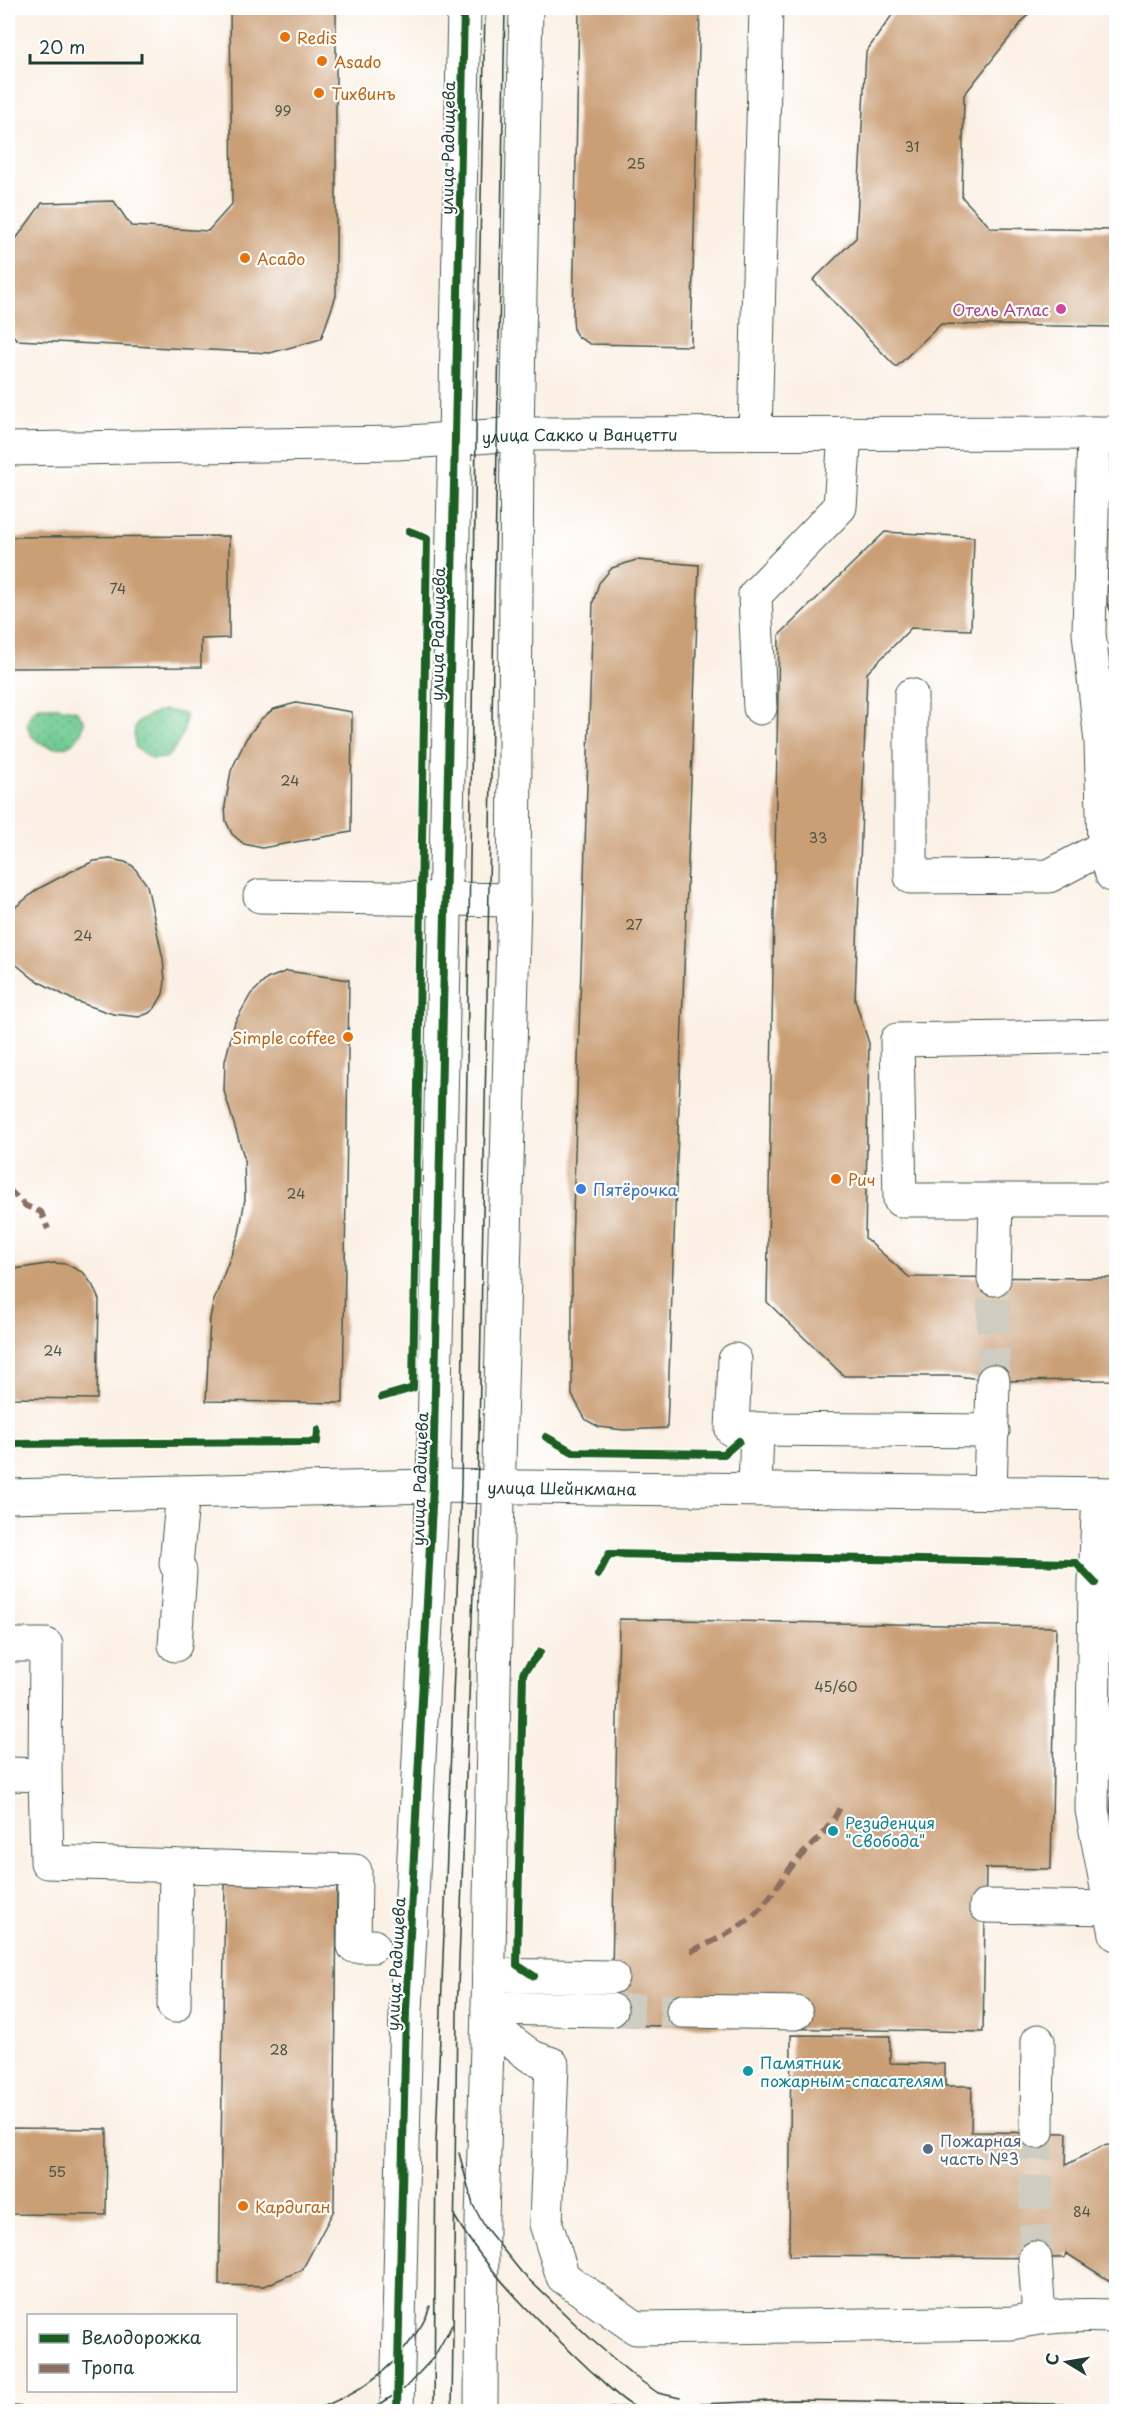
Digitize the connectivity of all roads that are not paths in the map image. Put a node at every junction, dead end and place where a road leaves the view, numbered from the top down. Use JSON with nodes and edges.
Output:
{"nodes":[{"id":1,"x":464,"y":8,"type":"edge"},
{"id":2,"x":526,"y":8,"type":"edge"},
{"id":3,"x":766,"y":8,"type":"edge"},
{"id":4,"x":755,"y":432,"type":"junction"},
{"id":5,"x":845,"y":433,"type":"junction"},
{"id":6,"x":1105,"y":433,"type":"edge"},
{"id":7,"x":517,"y":434,"type":"junction"},
{"id":8,"x":454,"y":438,"type":"junction"},
{"id":9,"x":8,"y":449,"type":"edge"},
{"id":10,"x":911,"y":695,"type":"dead end"},
{"id":11,"x":760,"y":708,"type":"dead end"},
{"id":12,"x":1110,"y":861,"type":"edge"},
{"id":13,"x":260,"y":897,"type":"dead end"},
{"id":14,"x":445,"y":899,"type":"junction"},
{"id":15,"x":514,"y":900,"type":"junction"},
{"id":16,"x":1116,"y":1036,"type":"edge"},
{"id":17,"x":1116,"y":1200,"type":"edge"},
{"id":18,"x":996,"y":1201,"type":"junction"},
{"id":19,"x":994,"y":1279,"type":"tunnel mouth"},
{"id":20,"x":735,"y":1360,"type":"dead end"},
{"id":21,"x":993,"y":1381,"type":"tunnel mouth"},
{"id":22,"x":757,"y":1429,"type":"junction"},
{"id":23,"x":993,"y":1431,"type":"junction"},
{"id":24,"x":433,"y":1486,"type":"junction"},
{"id":25,"x":499,"y":1487,"type":"junction"},
{"id":26,"x":755,"y":1490,"type":"junction"},
{"id":27,"x":183,"y":1492,"type":"junction"},
{"id":28,"x":990,"y":1492,"type":"junction"},
{"id":29,"x":1108,"y":1494,"type":"edge"},
{"id":30,"x":8,"y":1496,"type":"edge"},
{"id":31,"x":8,"y":1645,"type":"edge"},
{"id":32,"x":175,"y":1645,"type":"dead end"},
{"id":33,"x":8,"y":1774,"type":"edge"},
{"id":34,"x":45,"y":1775,"type":"junction"},
{"id":35,"x":176,"y":1866,"type":"junction"},
{"id":36,"x":986,"y":1906,"type":"dead end"},
{"id":37,"x":1114,"y":1921,"type":"edge"},
{"id":38,"x":373,"y":1946,"type":"dead end"},
{"id":39,"x":489,"y":1975,"type":"junction"},
{"id":40,"x":612,"y":1977,"type":"tunnel mouth"},
{"id":41,"x":174,"y":2006,"type":"dead end"},
{"id":42,"x":611,"y":2010,"type":"tunnel mouth"},
{"id":43,"x":683,"y":2011,"type":"tunnel mouth"},
{"id":44,"x":796,"y":2013,"type":"dead end"},
{"id":45,"x":488,"y":2016,"type":"junction"},
{"id":46,"x":1038,"y":2041,"type":"dead end"},
{"id":47,"x":1037,"y":2132,"type":"tunnel mouth"},
{"id":48,"x":1035,"y":2258,"type":"tunnel mouth"},
{"id":49,"x":1116,"y":2316,"type":"edge"},
{"id":50,"x":1039,"y":2317,"type":"junction"},
{"id":51,"x":397,"y":2412,"type":"edge"},
{"id":52,"x":481,"y":2412,"type":"edge"}],
"edges":[{"from":1,"to":8,"type":"street","name":"улица Радищева"},
{"from":2,"to":7,"type":"street"},
{"from":3,"to":4,"type":"street"},
{"from":4,"to":5,"type":"street","name":"улица Сакко и Ванцетти"},
{"from":4,"to":7,"type":"street","name":"улица Сакко и Ванцетти"},
{"from":5,"to":6,"type":"street","name":"улица Сакко и Ванцетти"},
{"from":5,"to":11,"type":"street"},
{"from":6,"to":12,"type":"street"},
{"from":7,"to":8,"type":"street","name":"улица Сакко и Ванцетти"},
{"from":7,"to":15,"type":"street"},
{"from":8,"to":9,"type":"street","name":"улица Сакко и Ванцетти"},
{"from":8,"to":14,"type":"street","name":"улица Радищева"},
{"from":10,"to":12,"type":"street"},
{"from":13,"to":14,"type":"street"},
{"from":14,"to":15,"type":"street"},
{"from":14,"to":24,"type":"street","name":"улица Радищева"},
{"from":15,"to":25,"type":"street"},
{"from":16,"to":18,"type":"street"},
{"from":17,"to":18,"type":"street"},
{"from":18,"to":19,"type":"street"},
{"from":20,"to":22,"type":"street"},
{"from":21,"to":23,"type":"street"},
{"from":22,"to":23,"type":"street"},
{"from":22,"to":26,"type":"street"},
{"from":23,"to":28,"type":"street"},
{"from":24,"to":25,"type":"street","name":"улица Шейнкмана"},
{"from":24,"to":27,"type":"street","name":"улица Шейнкмана"},
{"from":24,"to":51,"type":"street","name":"улица Радищева"},
{"from":25,"to":26,"type":"street","name":"улица Шейнкмана"},
{"from":25,"to":39,"type":"street"},
{"from":26,"to":28,"type":"street","name":"улица Шейнкмана"},
{"from":27,"to":30,"type":"street","name":"улица Шейнкмана"},
{"from":27,"to":32,"type":"street"},
{"from":28,"to":29,"type":"street","name":"улица Шейнкмана"},
{"from":29,"to":37,"type":"street"},
{"from":31,"to":34,"type":"street"},
{"from":33,"to":34,"type":"street"},
{"from":34,"to":35,"type":"street"},
{"from":35,"to":38,"type":"street"},
{"from":35,"to":41,"type":"street"},
{"from":36,"to":37,"type":"street"},
{"from":39,"to":40,"type":"street"},
{"from":39,"to":45,"type":"street"},
{"from":42,"to":45,"type":"street"},
{"from":43,"to":44,"type":"street"},
{"from":45,"to":50,"type":"street"},
{"from":45,"to":52,"type":"street"},
{"from":46,"to":47,"type":"street"},
{"from":48,"to":50,"type":"street"},
{"from":49,"to":50,"type":"street"}]}
